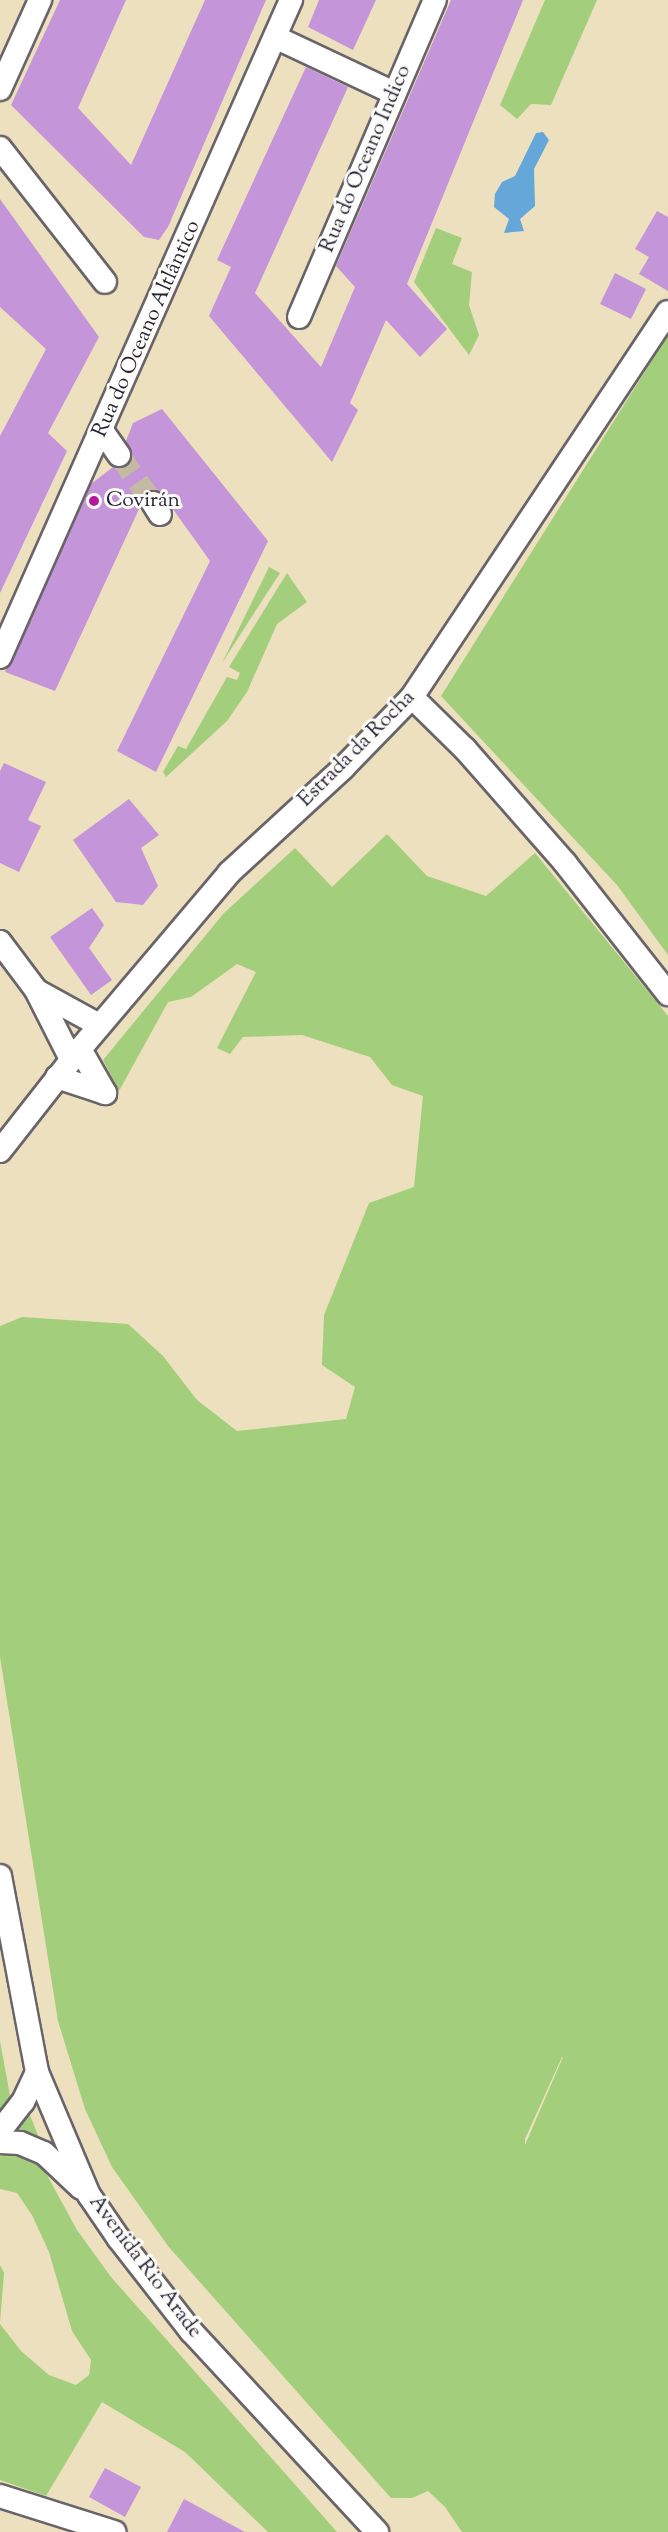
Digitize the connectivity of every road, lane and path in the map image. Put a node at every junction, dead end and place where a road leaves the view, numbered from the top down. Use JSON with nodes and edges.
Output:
{"nodes":[{"id":1,"x":40,"y":0,"type":"edge"},
{"id":2,"x":291,"y":0,"type":"edge"},
{"id":3,"x":435,"y":0,"type":"edge"},
{"id":4,"x":275,"y":37,"type":"junction"},
{"id":5,"x":0,"y":89,"type":"edge"},
{"id":6,"x":394,"y":93,"type":"junction"},
{"id":7,"x":0,"y":148,"type":"edge"},
{"id":8,"x":105,"y":282,"type":"dead end"},
{"id":9,"x":668,"y":312,"type":"edge"},
{"id":10,"x":299,"y":317,"type":"dead end"},
{"id":11,"x":103,"y":432,"type":"junction"},
{"id":12,"x":119,"y":455,"type":"tunnel mouth"},
{"id":13,"x":0,"y":657,"type":"edge"},
{"id":14,"x":412,"y":697,"type":"junction"},
{"id":15,"x":0,"y":942,"type":"edge"},
{"id":16,"x":36,"y":990,"type":"junction"},
{"id":17,"x":668,"y":994,"type":"edge"},
{"id":18,"x":99,"y":1025,"type":"junction"},
{"id":19,"x":75,"y":1054,"type":"junction"},
{"id":20,"x":57,"y":1077,"type":"junction"},
{"id":21,"x":0,"y":1151,"type":"edge"},
{"id":22,"x":0,"y":1876,"type":"edge"},
{"id":23,"x":37,"y":2072,"type":"junction"},
{"id":24,"x":0,"y":2131,"type":"edge"},
{"id":25,"x":0,"y":2142,"type":"edge"},
{"id":26,"x":89,"y":2195,"type":"junction"},
{"id":27,"x":0,"y":2496,"type":"edge"},
{"id":28,"x":114,"y":2532,"type":"edge"},
{"id":29,"x":377,"y":2532,"type":"edge"}],
"edges":[{"from":1,"to":5,"type":"street"},
{"from":2,"to":4,"type":"street","name":"Rua do Oceano Altlântico"},
{"from":3,"to":6,"type":"street","name":"Rua do Oceano Indico"},
{"from":4,"to":6,"type":"street"},
{"from":4,"to":11,"type":"street","name":"Rua do Oceano Altlântico"},
{"from":6,"to":10,"type":"street","name":"Rua do Oceano Indico"},
{"from":7,"to":8,"type":"street"},
{"from":9,"to":14,"type":"street","name":"Estrada da Rocha"},
{"from":11,"to":12,"type":"street"},
{"from":11,"to":13,"type":"street","name":"Rua do Oceano Altlântico"},
{"from":14,"to":17,"type":"street"},
{"from":14,"to":18,"type":"street","name":"Estrada da Rocha"},
{"from":15,"to":16,"type":"street"},
{"from":16,"to":18,"type":"street"},
{"from":16,"to":19,"type":"street"},
{"from":18,"to":19,"type":"street","name":"Estrada da Rocha"},
{"from":19,"to":20,"type":"street","name":"Estrada da Rocha"},
{"from":19,"to":20,"type":"street"},
{"from":20,"to":21,"type":"street","name":"Estrada da Rocha"},
{"from":22,"to":23,"type":"street","name":"Avenida Rio Arade"},
{"from":23,"to":24,"type":"street"},
{"from":23,"to":26,"type":"street","name":"Avenida Rio Arade"},
{"from":25,"to":26,"type":"street"},
{"from":26,"to":29,"type":"street","name":"Avenida Rio Arade"},
{"from":27,"to":28,"type":"street"}]}
